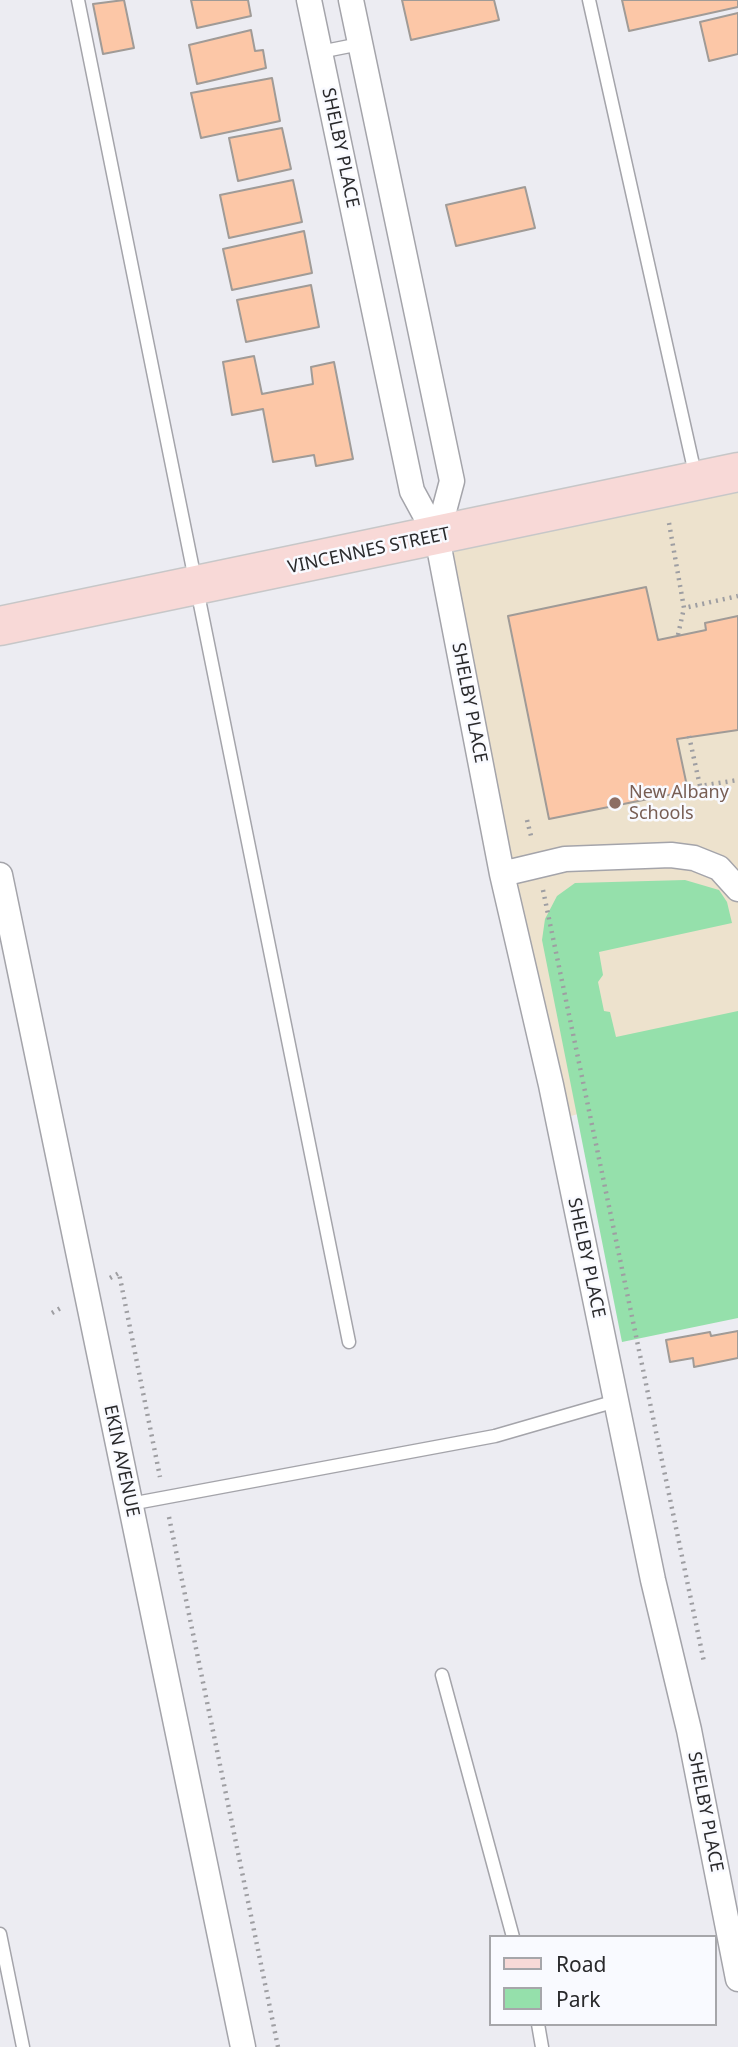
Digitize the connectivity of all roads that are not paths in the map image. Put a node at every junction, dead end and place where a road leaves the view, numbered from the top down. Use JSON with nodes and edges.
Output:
{"nodes":[{"id":1,"x":78,"y":0,"type":"edge"},
{"id":2,"x":309,"y":0,"type":"edge"},
{"id":3,"x":351,"y":0,"type":"edge"},
{"id":4,"x":589,"y":0,"type":"edge"},
{"id":5,"x":360,"y":44,"type":"junction"},
{"id":6,"x":320,"y":52,"type":"junction"},
{"id":7,"x":738,"y":472,"type":"edge"},
{"id":8,"x":696,"y":481,"type":"junction"},
{"id":9,"x":437,"y":537,"type":"junction"},
{"id":10,"x":197,"y":586,"type":"junction"},
{"id":11,"x":0,"y":626,"type":"edge"},
{"id":12,"x":502,"y":874,"type":"junction"},
{"id":13,"x":0,"y":875,"type":"edge"},
{"id":14,"x":738,"y":889,"type":"edge"},
{"id":15,"x":349,"y":1342,"type":"dead end"},
{"id":16,"x":616,"y":1402,"type":"junction"},
{"id":17,"x":130,"y":1504,"type":"junction"},
{"id":18,"x":442,"y":1675,"type":"dead end"},
{"id":19,"x":0,"y":1934,"type":"edge"},
{"id":20,"x":512,"y":1935,"type":"edge"},
{"id":21,"x":738,"y":1979,"type":"edge"},
{"id":22,"x":538,"y":2026,"type":"edge"},
{"id":23,"x":23,"y":2047,"type":"edge"},
{"id":24,"x":243,"y":2047,"type":"edge"},
{"id":25,"x":542,"y":2047,"type":"edge"}],
"edges":[{"from":1,"to":10,"type":"lane"},
{"from":2,"to":6,"type":"street","name":"SHELBY PLACE"},
{"from":3,"to":5,"type":"street","name":"SHELBY PLACE"},
{"from":4,"to":8,"type":"lane"},
{"from":5,"to":6,"type":"lane"},
{"from":5,"to":9,"type":"street","name":"SHELBY PLACE"},
{"from":6,"to":9,"type":"street","name":"SHELBY PLACE"},
{"from":7,"to":8,"type":"main road","name":"VINCENNES STREET"},
{"from":8,"to":9,"type":"main road","name":"VINCENNES STREET"},
{"from":9,"to":10,"type":"main road","name":"VINCENNES STREET"},
{"from":9,"to":12,"type":"street","name":"SHELBY PLACE"},
{"from":10,"to":11,"type":"main road","name":"VINCENNES STREET"},
{"from":10,"to":15,"type":"lane"},
{"from":12,"to":14,"type":"street"},
{"from":12,"to":16,"type":"street","name":"SHELBY PLACE"},
{"from":13,"to":17,"type":"street","name":"EKIN AVENUE"},
{"from":16,"to":17,"type":"lane"},
{"from":16,"to":21,"type":"street","name":"SHELBY PLACE"},
{"from":17,"to":24,"type":"street","name":"EKIN AVENUE"},
{"from":18,"to":20,"type":"lane"},
{"from":19,"to":23,"type":"lane"},
{"from":22,"to":25,"type":"lane"}]}
